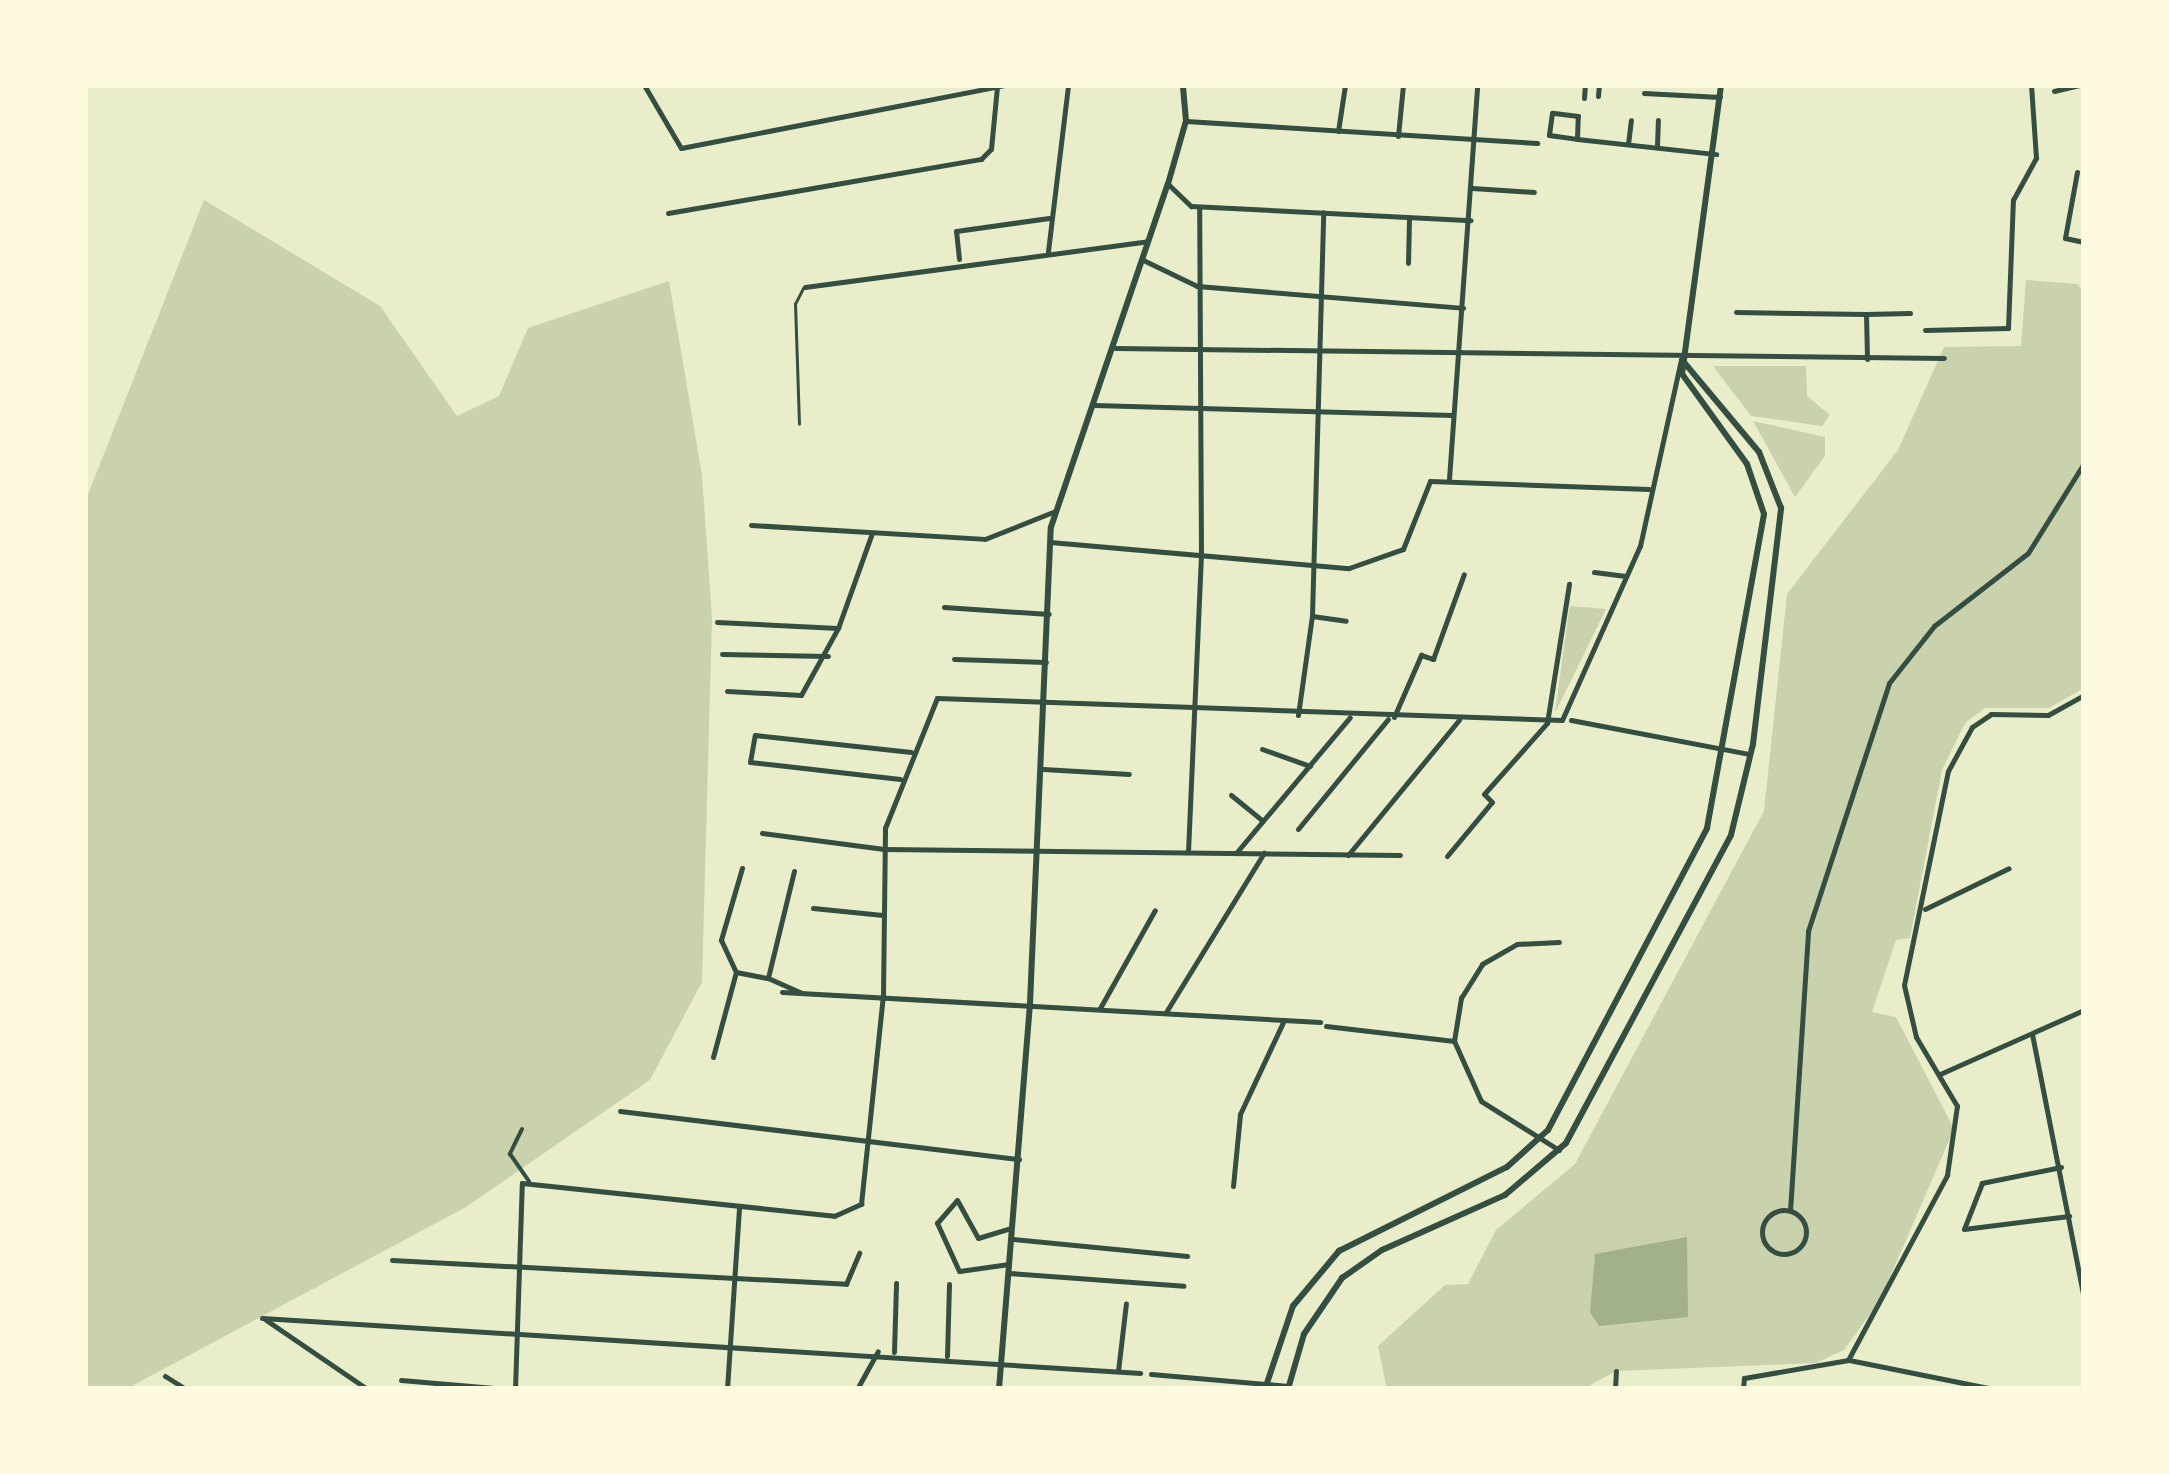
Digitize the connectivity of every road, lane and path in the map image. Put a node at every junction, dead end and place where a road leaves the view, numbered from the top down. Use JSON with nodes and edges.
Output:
{"nodes":[{"id":1,"x":644,"y":85,"type":"edge"},
{"id":2,"x":1006,"y":85,"type":"edge"},
{"id":3,"x":1068,"y":85,"type":"edge"},
{"id":4,"x":1183,"y":85,"type":"edge"},
{"id":5,"x":1345,"y":85,"type":"edge"},
{"id":6,"x":1403,"y":85,"type":"edge"},
{"id":7,"x":1477,"y":85,"type":"edge"},
{"id":8,"x":1585,"y":85,"type":"edge"},
{"id":9,"x":1599,"y":85,"type":"edge"},
{"id":10,"x":1721,"y":85,"type":"edge"},
{"id":11,"x":2030,"y":85,"type":"edge"},
{"id":12,"x":2080,"y":85,"type":"edge"},
{"id":13,"x":997,"y":87,"type":"edge"},
{"id":14,"x":2054,"y":91,"type":"dead end"},
{"id":15,"x":1644,"y":93,"type":"dead end"},
{"id":16,"x":1598,"y":96,"type":"dead end"},
{"id":17,"x":1720,"y":97,"type":"junction"},
{"id":18,"x":1584,"y":98,"type":"dead end"},
{"id":19,"x":1631,"y":120,"type":"dead end"},
{"id":20,"x":1658,"y":120,"type":"dead end"},
{"id":21,"x":1186,"y":121,"type":"junction"},
{"id":22,"x":1338,"y":131,"type":"junction"},
{"id":23,"x":1398,"y":136,"type":"junction"},
{"id":24,"x":1577,"y":139,"type":"junction"},
{"id":25,"x":1473,"y":142,"type":"junction"},
{"id":26,"x":1537,"y":144,"type":"dead end"},
{"id":27,"x":1628,"y":144,"type":"junction"},
{"id":28,"x":1657,"y":146,"type":"junction"},
{"id":29,"x":1716,"y":154,"type":"junction"},
{"id":30,"x":2077,"y":172,"type":"dead end"},
{"id":31,"x":1168,"y":184,"type":"junction"},
{"id":32,"x":1472,"y":188,"type":"junction"},
{"id":33,"x":1534,"y":192,"type":"dead end"},
{"id":34,"x":1199,"y":207,"type":"junction"},
{"id":35,"x":1323,"y":212,"type":"junction"},
{"id":36,"x":668,"y":213,"type":"dead end"},
{"id":37,"x":1049,"y":218,"type":"junction"},
{"id":38,"x":1409,"y":218,"type":"junction"},
{"id":39,"x":1472,"y":220,"type":"junction"},
{"id":40,"x":1148,"y":241,"type":"junction"},
{"id":41,"x":2084,"y":242,"type":"edge"},
{"id":42,"x":1048,"y":252,"type":"junction"},
{"id":43,"x":959,"y":260,"type":"junction"},
{"id":44,"x":1143,"y":260,"type":"junction"},
{"id":45,"x":1408,"y":263,"type":"dead end"},
{"id":46,"x":1197,"y":286,"type":"junction"},
{"id":47,"x":805,"y":287,"type":"joint"},
{"id":48,"x":1324,"y":302,"type":"junction"},
{"id":49,"x":1464,"y":308,"type":"junction"},
{"id":50,"x":1736,"y":312,"type":"dead end"},
{"id":51,"x":1910,"y":313,"type":"dead end"},
{"id":52,"x":1866,"y":314,"type":"junction"},
{"id":53,"x":1925,"y":330,"type":"dead end"},
{"id":54,"x":1115,"y":348,"type":"junction"},
{"id":55,"x":1198,"y":350,"type":"junction"},
{"id":56,"x":1323,"y":353,"type":"junction"},
{"id":57,"x":1457,"y":356,"type":"junction"},
{"id":58,"x":1944,"y":358,"type":"dead end"},
{"id":59,"x":1867,"y":359,"type":"junction"},
{"id":60,"x":1681,"y":360,"type":"junction"},
{"id":61,"x":1094,"y":404,"type":"junction"},
{"id":62,"x":1197,"y":406,"type":"junction"},
{"id":63,"x":1322,"y":412,"type":"junction"},
{"id":64,"x":1453,"y":415,"type":"junction"},
{"id":65,"x":800,"y":424,"type":"dead end"},
{"id":66,"x":2084,"y":462,"type":"edge"},
{"id":67,"x":1449,"y":480,"type":"junction"},
{"id":68,"x":1649,"y":489,"type":"junction"},
{"id":69,"x":1053,"y":512,"type":"junction"},
{"id":70,"x":750,"y":526,"type":"dead end"},
{"id":71,"x":872,"y":533,"type":"junction"},
{"id":72,"x":1050,"y":542,"type":"junction"},
{"id":73,"x":1762,"y":547,"type":"junction"},
{"id":74,"x":1780,"y":550,"type":"junction"},
{"id":75,"x":1201,"y":555,"type":"junction"},
{"id":76,"x":1314,"y":567,"type":"junction"},
{"id":77,"x":1594,"y":572,"type":"dead end"},
{"id":78,"x":1464,"y":574,"type":"dead end"},
{"id":79,"x":1626,"y":576,"type":"junction"},
{"id":80,"x":1569,"y":584,"type":"dead end"},
{"id":81,"x":944,"y":607,"type":"dead end"},
{"id":82,"x":1048,"y":614,"type":"junction"},
{"id":83,"x":1312,"y":616,"type":"junction"},
{"id":84,"x":1346,"y":621,"type":"dead end"},
{"id":85,"x":717,"y":622,"type":"dead end"},
{"id":86,"x":838,"y":628,"type":"junction"},
{"id":87,"x":722,"y":654,"type":"dead end"},
{"id":88,"x":828,"y":656,"type":"junction"},
{"id":89,"x":954,"y":659,"type":"dead end"},
{"id":90,"x":1048,"y":662,"type":"junction"},
{"id":91,"x":727,"y":691,"type":"dead end"},
{"id":92,"x":2084,"y":695,"type":"edge"},
{"id":93,"x":1045,"y":702,"type":"junction"},
{"id":94,"x":1196,"y":712,"type":"junction"},
{"id":95,"x":1298,"y":715,"type":"junction"},
{"id":96,"x":1351,"y":717,"type":"junction"},
{"id":97,"x":1392,"y":717,"type":"junction"},
{"id":98,"x":1459,"y":720,"type":"junction"},
{"id":99,"x":1571,"y":720,"type":"dead end"},
{"id":100,"x":1547,"y":723,"type":"junction"},
{"id":101,"x":1726,"y":746,"type":"junction"},
{"id":102,"x":1262,"y":749,"type":"dead end"},
{"id":103,"x":911,"y":752,"type":"junction"},
{"id":104,"x":1751,"y":754,"type":"junction"},
{"id":105,"x":1310,"y":766,"type":"junction"},
{"id":106,"x":1043,"y":769,"type":"junction"},
{"id":107,"x":1130,"y":774,"type":"dead end"},
{"id":108,"x":900,"y":779,"type":"junction"},
{"id":109,"x":1232,"y":795,"type":"dead end"},
{"id":110,"x":1263,"y":821,"type":"junction"},
{"id":111,"x":1298,"y":829,"type":"dead end"},
{"id":112,"x":762,"y":833,"type":"dead end"},
{"id":113,"x":884,"y":848,"type":"junction"},
{"id":114,"x":1039,"y":852,"type":"junction"},
{"id":115,"x":1188,"y":852,"type":"junction"},
{"id":116,"x":1236,"y":852,"type":"junction"},
{"id":117,"x":1264,"y":853,"type":"junction"},
{"id":118,"x":1348,"y":854,"type":"junction"},
{"id":119,"x":1400,"y":856,"type":"dead end"},
{"id":120,"x":1446,"y":856,"type":"dead end"},
{"id":121,"x":742,"y":868,"type":"dead end"},
{"id":122,"x":2010,"y":868,"type":"dead end"},
{"id":123,"x":794,"y":872,"type":"dead end"},
{"id":124,"x":814,"y":908,"type":"dead end"},
{"id":125,"x":1926,"y":909,"type":"junction"},
{"id":126,"x":1155,"y":910,"type":"dead end"},
{"id":127,"x":882,"y":916,"type":"junction"},
{"id":128,"x":1560,"y":942,"type":"dead end"},
{"id":129,"x":736,"y":972,"type":"junction"},
{"id":130,"x":768,"y":978,"type":"junction"},
{"id":131,"x":782,"y":992,"type":"dead end"},
{"id":132,"x":802,"y":992,"type":"junction"},
{"id":133,"x":883,"y":994,"type":"junction"},
{"id":134,"x":1030,"y":1004,"type":"junction"},
{"id":135,"x":1100,"y":1008,"type":"junction"},
{"id":136,"x":2084,"y":1010,"type":"edge"},
{"id":137,"x":1166,"y":1012,"type":"junction"},
{"id":138,"x":1284,"y":1020,"type":"junction"},
{"id":139,"x":2032,"y":1034,"type":"junction"},
{"id":140,"x":1454,"y":1041,"type":"junction"},
{"id":141,"x":712,"y":1057,"type":"dead end"},
{"id":142,"x":1940,"y":1074,"type":"junction"},
{"id":143,"x":620,"y":1111,"type":"dead end"},
{"id":144,"x":522,"y":1129,"type":"dead end"},
{"id":145,"x":1542,"y":1139,"type":"junction"},
{"id":146,"x":872,"y":1140,"type":"junction"},
{"id":147,"x":1560,"y":1150,"type":"junction"},
{"id":148,"x":1020,"y":1160,"type":"junction"},
{"id":149,"x":2061,"y":1168,"type":"junction"},
{"id":150,"x":529,"y":1181,"type":"junction"},
{"id":151,"x":1233,"y":1186,"type":"dead end"},
{"id":152,"x":738,"y":1207,"type":"junction"},
{"id":153,"x":1790,"y":1211,"type":"junction"},
{"id":154,"x":2069,"y":1216,"type":"junction"},
{"id":155,"x":1014,"y":1227,"type":"junction"},
{"id":156,"x":1013,"y":1239,"type":"junction"},
{"id":157,"x":859,"y":1253,"type":"dead end"},
{"id":158,"x":1187,"y":1256,"type":"dead end"},
{"id":159,"x":392,"y":1260,"type":"dead end"},
{"id":160,"x":1010,"y":1268,"type":"junction"},
{"id":161,"x":519,"y":1270,"type":"junction"},
{"id":162,"x":734,"y":1278,"type":"junction"},
{"id":163,"x":896,"y":1283,"type":"dead end"},
{"id":164,"x":949,"y":1284,"type":"dead end"},
{"id":165,"x":1184,"y":1286,"type":"dead end"},
{"id":166,"x":2084,"y":1300,"type":"edge"},
{"id":167,"x":1126,"y":1303,"type":"dead end"},
{"id":168,"x":517,"y":1329,"type":"junction"},
{"id":169,"x":730,"y":1343,"type":"junction"},
{"id":170,"x":878,"y":1351,"type":"junction"},
{"id":171,"x":894,"y":1352,"type":"junction"},
{"id":172,"x":947,"y":1356,"type":"junction"},
{"id":173,"x":1001,"y":1360,"type":"junction"},
{"id":174,"x":1848,"y":1360,"type":"junction"},
{"id":175,"x":1118,"y":1371,"type":"junction"},
{"id":176,"x":1616,"y":1371,"type":"dead end"},
{"id":177,"x":1140,"y":1373,"type":"dead end"},
{"id":178,"x":1150,"y":1374,"type":"dead end"},
{"id":179,"x":166,"y":1376,"type":"dead end"},
{"id":180,"x":401,"y":1380,"type":"dead end"},
{"id":181,"x":1266,"y":1386,"type":"edge"},
{"id":182,"x":1288,"y":1388,"type":"edge"},
{"id":183,"x":186,"y":1389,"type":"edge"},
{"id":184,"x":367,"y":1389,"type":"edge"},
{"id":185,"x":506,"y":1389,"type":"edge"},
{"id":186,"x":515,"y":1389,"type":"edge"},
{"id":187,"x":727,"y":1389,"type":"edge"},
{"id":188,"x":857,"y":1389,"type":"edge"},
{"id":189,"x":999,"y":1389,"type":"edge"},
{"id":190,"x":1616,"y":1389,"type":"edge"},
{"id":191,"x":1743,"y":1389,"type":"edge"},
{"id":192,"x":1993,"y":1389,"type":"edge"}],
"edges":[{"from":1,"to":13,"type":"street"},
{"from":2,"to":13,"type":"street"},
{"from":3,"to":37,"type":"street"},
{"from":4,"to":21,"type":"street"},
{"from":5,"to":22,"type":"street"},
{"from":6,"to":23,"type":"street"},
{"from":7,"to":25,"type":"street"},
{"from":8,"to":18,"type":"street"},
{"from":9,"to":16,"type":"street"},
{"from":10,"to":17,"type":"street"},
{"from":11,"to":53,"type":"street"},
{"from":12,"to":14,"type":"street"},
{"from":13,"to":36,"type":"street"},
{"from":15,"to":17,"type":"street"},
{"from":17,"to":29,"type":"street"},
{"from":19,"to":27,"type":"street"},
{"from":20,"to":28,"type":"street"},
{"from":21,"to":22,"type":"street"},
{"from":21,"to":31,"type":"street"},
{"from":22,"to":23,"type":"street"},
{"from":23,"to":25,"type":"street"},
{"from":24,"to":24,"type":"street"},
{"from":24,"to":27,"type":"street"},
{"from":25,"to":26,"type":"street"},
{"from":25,"to":32,"type":"street"},
{"from":27,"to":28,"type":"street"},
{"from":28,"to":29,"type":"street"},
{"from":29,"to":60,"type":"street"},
{"from":30,"to":41,"type":"street"},
{"from":31,"to":34,"type":"street"},
{"from":31,"to":40,"type":"street"},
{"from":32,"to":33,"type":"street"},
{"from":32,"to":39,"type":"street"},
{"from":34,"to":35,"type":"street"},
{"from":34,"to":46,"type":"street"},
{"from":35,"to":38,"type":"street"},
{"from":35,"to":48,"type":"street"},
{"from":37,"to":42,"type":"street"},
{"from":37,"to":43,"type":"street"},
{"from":38,"to":39,"type":"street"},
{"from":38,"to":45,"type":"street"},
{"from":39,"to":49,"type":"street"},
{"from":40,"to":42,"type":"street"},
{"from":40,"to":44,"type":"street"},
{"from":42,"to":43,"type":"street"},
{"from":43,"to":47,"type":"street"},
{"from":44,"to":46,"type":"street"},
{"from":44,"to":54,"type":"street"},
{"from":46,"to":48,"type":"street"},
{"from":46,"to":55,"type":"street"},
{"from":47,"to":65,"type":"lane"},
{"from":48,"to":49,"type":"street"},
{"from":48,"to":56,"type":"street"},
{"from":49,"to":57,"type":"street"},
{"from":50,"to":52,"type":"street"},
{"from":51,"to":52,"type":"street"},
{"from":52,"to":59,"type":"street"},
{"from":54,"to":55,"type":"street"},
{"from":54,"to":61,"type":"street"},
{"from":55,"to":56,"type":"street"},
{"from":55,"to":62,"type":"street"},
{"from":56,"to":57,"type":"street"},
{"from":56,"to":63,"type":"street"},
{"from":57,"to":60,"type":"street"},
{"from":57,"to":64,"type":"street"},
{"from":58,"to":59,"type":"street"},
{"from":59,"to":60,"type":"street"},
{"from":60,"to":68,"type":"street"},
{"from":60,"to":73,"type":"street"},
{"from":60,"to":74,"type":"street"},
{"from":61,"to":62,"type":"street"},
{"from":61,"to":69,"type":"street"},
{"from":62,"to":63,"type":"street"},
{"from":62,"to":75,"type":"street"},
{"from":63,"to":64,"type":"street"},
{"from":63,"to":76,"type":"street"},
{"from":64,"to":67,"type":"street"},
{"from":66,"to":153,"type":"street"},
{"from":67,"to":68,"type":"street"},
{"from":67,"to":76,"type":"street"},
{"from":68,"to":79,"type":"street"},
{"from":69,"to":71,"type":"street"},
{"from":69,"to":72,"type":"street"},
{"from":70,"to":71,"type":"street"},
{"from":71,"to":86,"type":"street"},
{"from":72,"to":75,"type":"street"},
{"from":72,"to":82,"type":"street"},
{"from":73,"to":74,"type":"street"},
{"from":73,"to":101,"type":"street"},
{"from":74,"to":104,"type":"street"},
{"from":75,"to":76,"type":"street"},
{"from":75,"to":94,"type":"street"},
{"from":76,"to":83,"type":"street"},
{"from":77,"to":79,"type":"street"},
{"from":78,"to":97,"type":"street"},
{"from":79,"to":100,"type":"street"},
{"from":80,"to":100,"type":"street"},
{"from":81,"to":82,"type":"street"},
{"from":82,"to":90,"type":"street"},
{"from":83,"to":84,"type":"street"},
{"from":83,"to":95,"type":"street"},
{"from":85,"to":86,"type":"street"},
{"from":86,"to":88,"type":"street"},
{"from":87,"to":88,"type":"street"},
{"from":88,"to":91,"type":"street"},
{"from":89,"to":90,"type":"street"},
{"from":90,"to":93,"type":"street"},
{"from":92,"to":125,"type":"street"},
{"from":93,"to":94,"type":"street"},
{"from":93,"to":103,"type":"street"},
{"from":93,"to":106,"type":"street"},
{"from":94,"to":95,"type":"street"},
{"from":94,"to":115,"type":"street"},
{"from":95,"to":96,"type":"street"},
{"from":96,"to":97,"type":"street"},
{"from":96,"to":105,"type":"street"},
{"from":97,"to":98,"type":"street"},
{"from":97,"to":111,"type":"street"},
{"from":98,"to":100,"type":"street"},
{"from":98,"to":118,"type":"street"},
{"from":99,"to":101,"type":"street"},
{"from":100,"to":120,"type":"street"},
{"from":101,"to":104,"type":"street"},
{"from":101,"to":145,"type":"street"},
{"from":102,"to":105,"type":"street"},
{"from":103,"to":108,"type":"street"},
{"from":103,"to":108,"type":"street"},
{"from":104,"to":147,"type":"street"},
{"from":105,"to":110,"type":"street"},
{"from":106,"to":107,"type":"street"},
{"from":106,"to":114,"type":"street"},
{"from":108,"to":113,"type":"street"},
{"from":109,"to":110,"type":"street"},
{"from":110,"to":116,"type":"street"},
{"from":112,"to":113,"type":"street"},
{"from":113,"to":114,"type":"street"},
{"from":113,"to":127,"type":"street"},
{"from":114,"to":115,"type":"street"},
{"from":114,"to":134,"type":"street"},
{"from":115,"to":116,"type":"street"},
{"from":116,"to":117,"type":"street"},
{"from":117,"to":118,"type":"street"},
{"from":117,"to":137,"type":"street"},
{"from":118,"to":119,"type":"street"},
{"from":121,"to":129,"type":"street"},
{"from":122,"to":125,"type":"street"},
{"from":123,"to":130,"type":"street"},
{"from":124,"to":127,"type":"street"},
{"from":125,"to":142,"type":"street"},
{"from":126,"to":135,"type":"street"},
{"from":127,"to":133,"type":"street"},
{"from":128,"to":140,"type":"street"},
{"from":129,"to":130,"type":"street"},
{"from":129,"to":141,"type":"street"},
{"from":130,"to":132,"type":"street"},
{"from":131,"to":132,"type":"street"},
{"from":132,"to":133,"type":"street"},
{"from":133,"to":134,"type":"street"},
{"from":133,"to":146,"type":"street"},
{"from":134,"to":135,"type":"street"},
{"from":134,"to":148,"type":"street"},
{"from":135,"to":137,"type":"street"},
{"from":136,"to":139,"type":"street"},
{"from":137,"to":138,"type":"street"},
{"from":138,"to":140,"type":"street"},
{"from":138,"to":151,"type":"street"},
{"from":139,"to":142,"type":"street"},
{"from":139,"to":149,"type":"street"},
{"from":140,"to":145,"type":"street"},
{"from":142,"to":174,"type":"street"},
{"from":143,"to":146,"type":"street"},
{"from":144,"to":150,"type":"street"},
{"from":145,"to":147,"type":"street"},
{"from":145,"to":181,"type":"street"},
{"from":146,"to":148,"type":"street"},
{"from":146,"to":152,"type":"street"},
{"from":147,"to":182,"type":"street"},
{"from":148,"to":155,"type":"street"},
{"from":149,"to":154,"type":"street"},
{"from":149,"to":154,"type":"street"},
{"from":150,"to":152,"type":"street"},
{"from":150,"to":161,"type":"street"},
{"from":152,"to":162,"type":"street"},
{"from":153,"to":153,"type":"street"},
{"from":154,"to":166,"type":"street"},
{"from":155,"to":156,"type":"street"},
{"from":155,"to":160,"type":"street"},
{"from":156,"to":158,"type":"street"},
{"from":156,"to":160,"type":"street"},
{"from":157,"to":162,"type":"street"},
{"from":159,"to":161,"type":"street"},
{"from":160,"to":165,"type":"street"},
{"from":160,"to":173,"type":"street"},
{"from":161,"to":162,"type":"street"},
{"from":161,"to":168,"type":"street"},
{"from":162,"to":169,"type":"street"},
{"from":163,"to":171,"type":"street"},
{"from":164,"to":172,"type":"street"},
{"from":167,"to":175,"type":"street"},
{"from":168,"to":169,"type":"street"},
{"from":168,"to":184,"type":"street"},
{"from":168,"to":186,"type":"street"},
{"from":169,"to":170,"type":"street"},
{"from":169,"to":187,"type":"street"},
{"from":170,"to":171,"type":"street"},
{"from":170,"to":188,"type":"street"},
{"from":171,"to":172,"type":"street"},
{"from":172,"to":173,"type":"street"},
{"from":173,"to":175,"type":"street"},
{"from":173,"to":189,"type":"street"},
{"from":174,"to":191,"type":"street"},
{"from":174,"to":192,"type":"street"},
{"from":175,"to":177,"type":"street"},
{"from":176,"to":190,"type":"street"},
{"from":178,"to":181,"type":"street"},
{"from":179,"to":183,"type":"street"},
{"from":180,"to":185,"type":"street"},
{"from":181,"to":182,"type":"street"}]}
